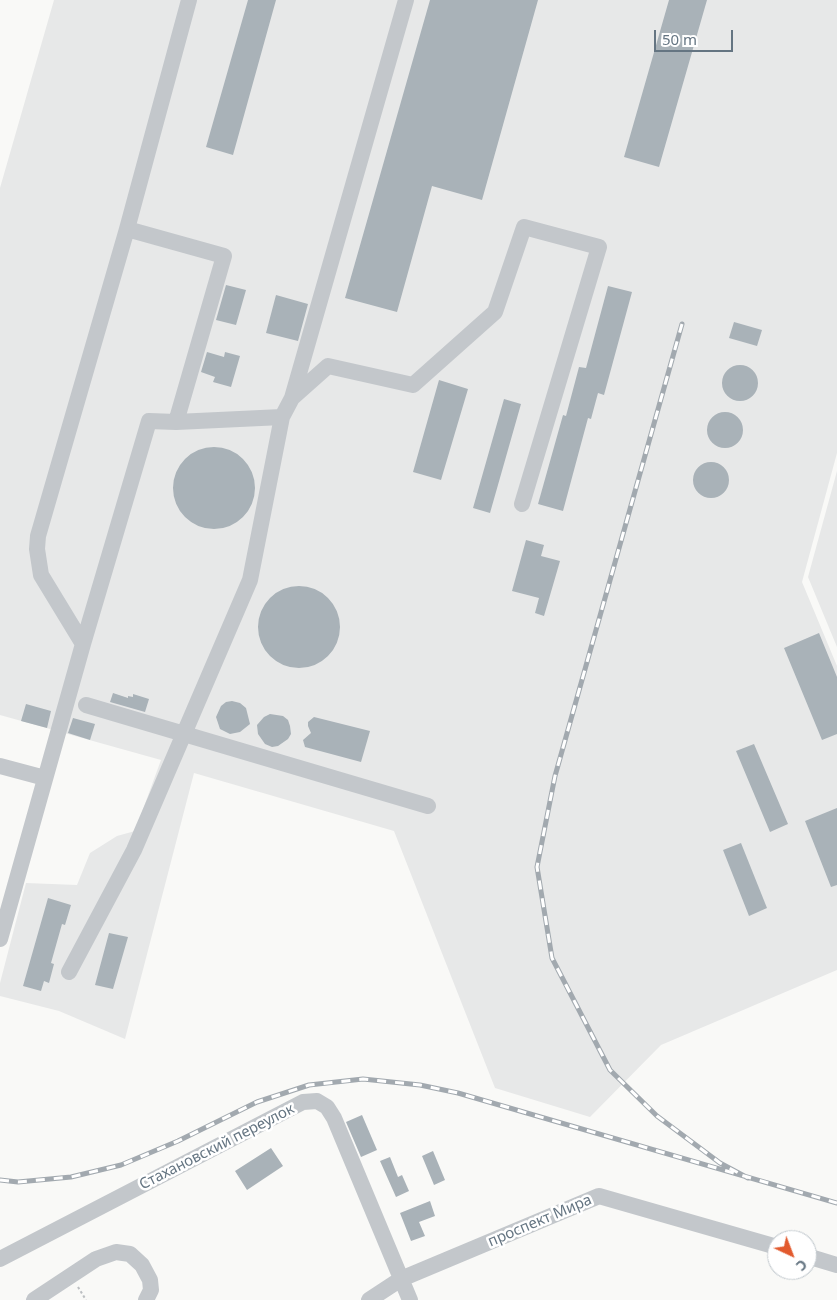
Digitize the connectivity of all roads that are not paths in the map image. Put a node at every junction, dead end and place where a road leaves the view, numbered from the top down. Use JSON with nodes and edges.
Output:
{"nodes":[{"id":1,"x":190,"y":0,"type":"edge"},
{"id":2,"x":406,"y":0,"type":"edge"},
{"id":3,"x":127,"y":229,"type":"junction"},
{"id":4,"x":302,"y":358,"type":"junction"},
{"id":5,"x":328,"y":366,"type":"junction"},
{"id":6,"x":292,"y":398,"type":"junction"},
{"id":7,"x":282,"y":417,"type":"junction"},
{"id":8,"x":176,"y":422,"type":"junction"},
{"id":9,"x":522,"y":504,"type":"dead end"},
{"id":10,"x":83,"y":644,"type":"junction"},
{"id":11,"x":86,"y":705,"type":"dead end"},
{"id":12,"x":183,"y":733,"type":"junction"},
{"id":13,"x":0,"y":766,"type":"edge"},
{"id":14,"x":45,"y":778,"type":"junction"},
{"id":15,"x":428,"y":806,"type":"dead end"},
{"id":16,"x":0,"y":939,"type":"edge"},
{"id":17,"x":69,"y":972,"type":"dead end"},
{"id":18,"x":767,"y":1244,"type":"edge"},
{"id":19,"x":0,"y":1259,"type":"edge"},
{"id":20,"x":817,"y":1259,"type":"edge"},
{"id":21,"x":837,"y":1265,"type":"edge"},
{"id":22,"x":401,"y":1279,"type":"junction"},
{"id":23,"x":34,"y":1300,"type":"edge"},
{"id":24,"x":146,"y":1300,"type":"edge"},
{"id":25,"x":369,"y":1300,"type":"edge"},
{"id":26,"x":410,"y":1300,"type":"edge"}],
"edges":[{"from":1,"to":3,"type":"street"},
{"from":2,"to":4,"type":"street"},
{"from":3,"to":8,"type":"street"},
{"from":3,"to":10,"type":"street"},
{"from":4,"to":5,"type":"street"},
{"from":4,"to":6,"type":"street"},
{"from":5,"to":6,"type":"street"},
{"from":5,"to":9,"type":"street"},
{"from":6,"to":7,"type":"street"},
{"from":7,"to":8,"type":"street"},
{"from":7,"to":12,"type":"street"},
{"from":8,"to":10,"type":"street"},
{"from":10,"to":14,"type":"street"},
{"from":11,"to":12,"type":"street"},
{"from":12,"to":15,"type":"street"},
{"from":12,"to":17,"type":"street"},
{"from":13,"to":14,"type":"street"},
{"from":14,"to":16,"type":"street"},
{"from":18,"to":22,"type":"street","name":"проспект Мира"},
{"from":19,"to":22,"type":"street","name":"Стахановский переулок"},
{"from":20,"to":21,"type":"street"},
{"from":22,"to":25,"type":"street","name":"проспект Мира"},
{"from":22,"to":26,"type":"street","name":"Стахановский переулок"},
{"from":23,"to":24,"type":"street"}]}
